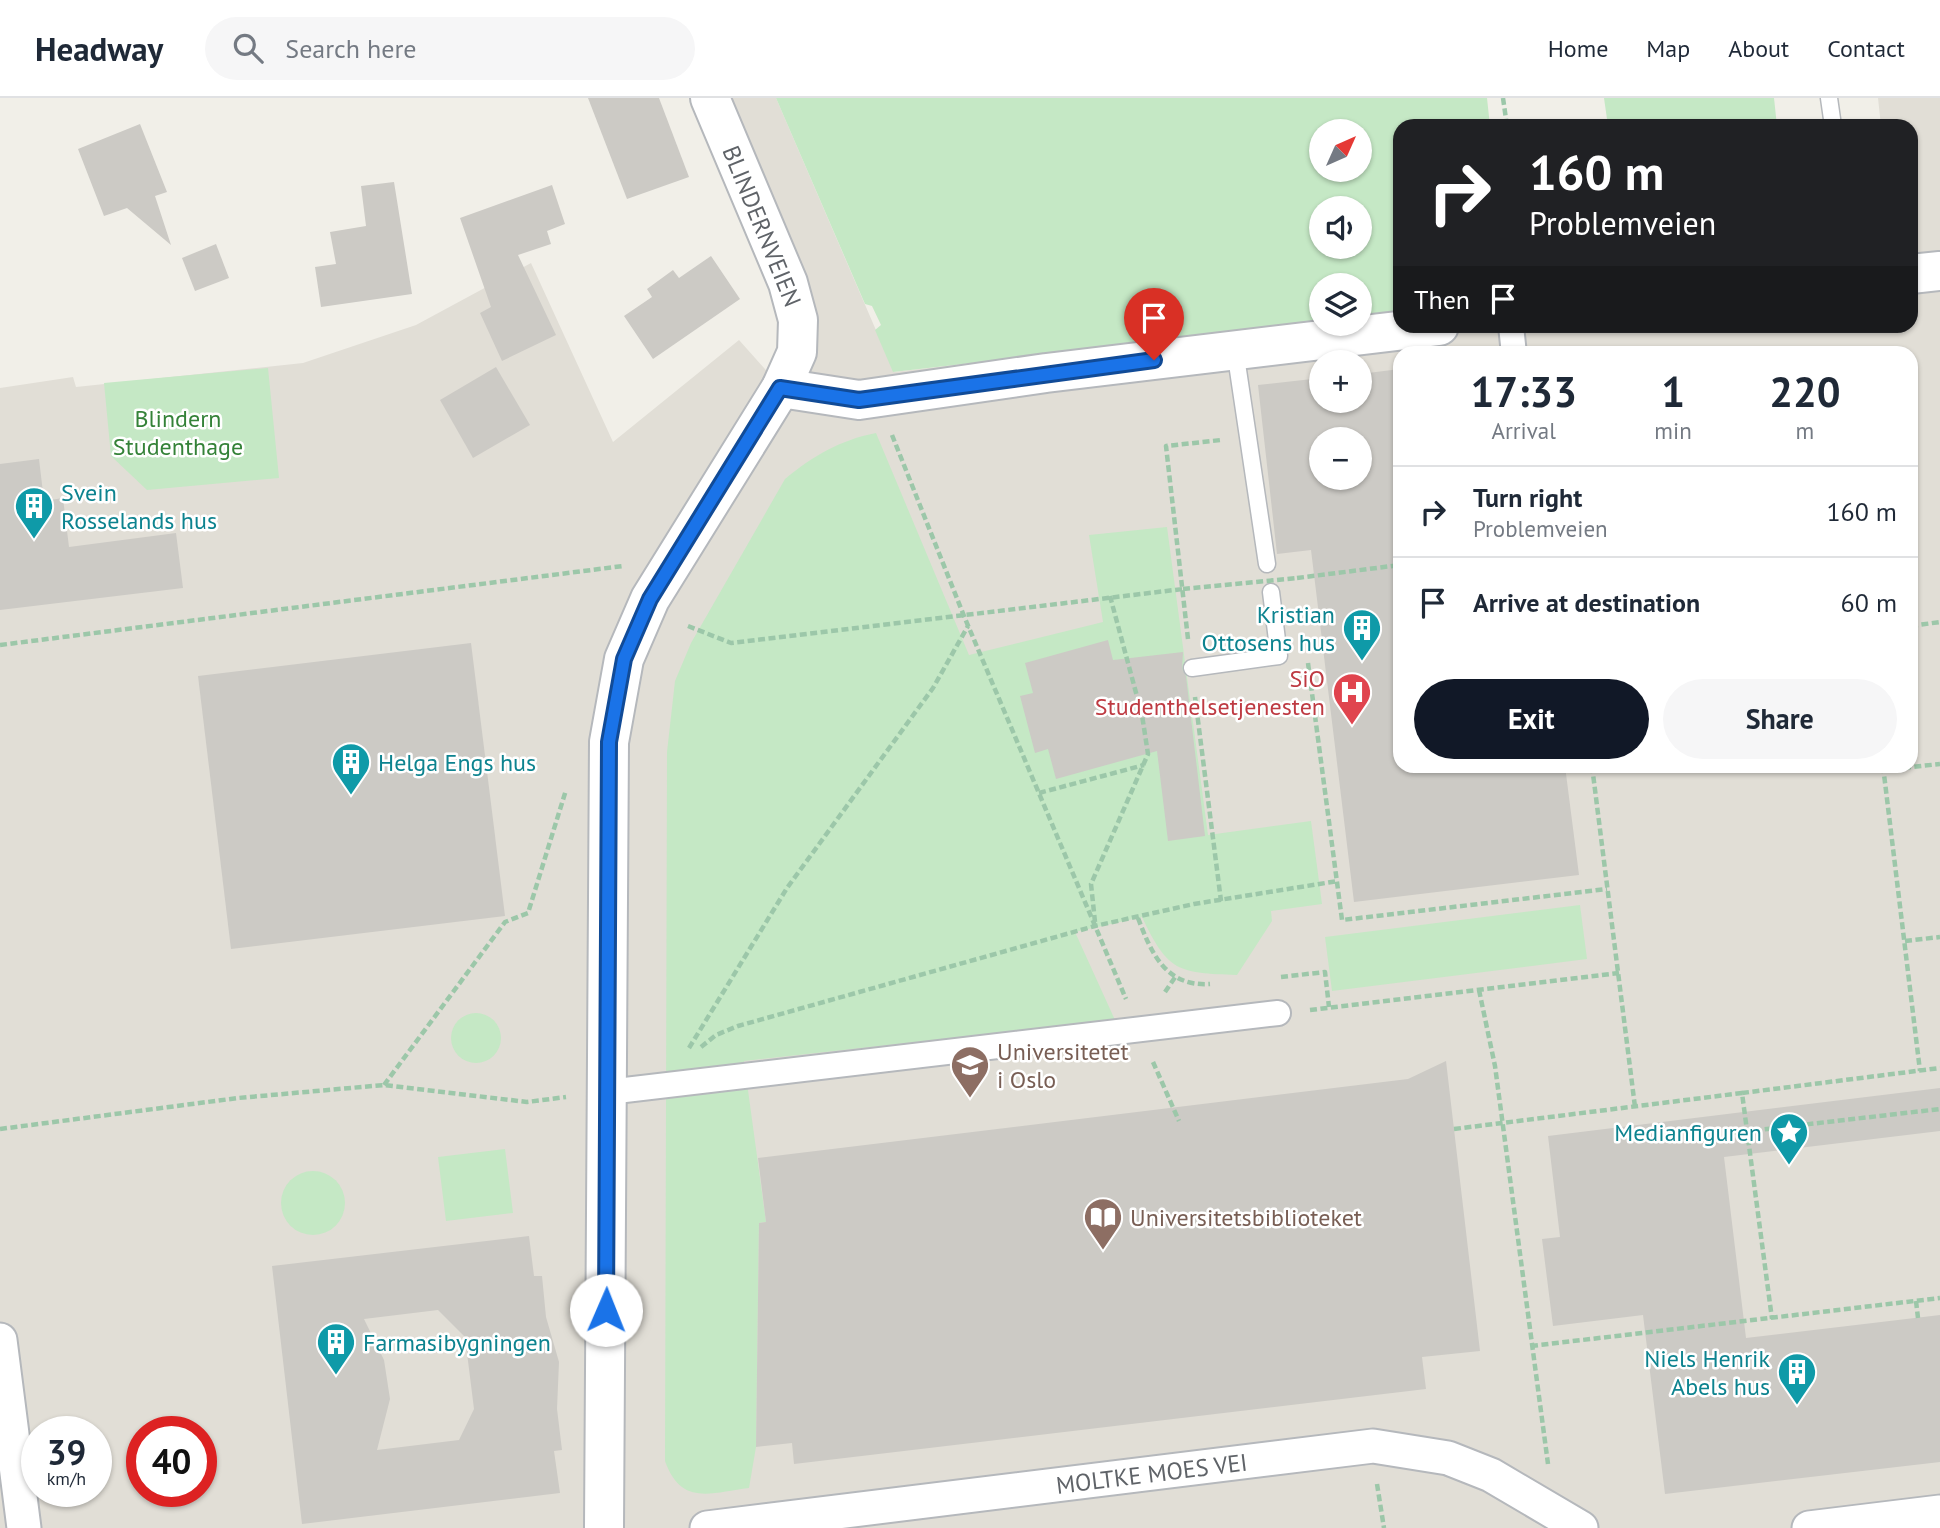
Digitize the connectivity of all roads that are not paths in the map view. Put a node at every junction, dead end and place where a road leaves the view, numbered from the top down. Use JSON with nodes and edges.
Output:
{"nodes":[{"id":1,"x":710,"y":98,"type":"edge"},
{"id":2,"x":1829,"y":98,"type":"edge"},
{"id":3,"x":1832,"y":119,"type":"edge"},
{"id":4,"x":1940,"y":271,"type":"edge"},
{"id":5,"x":1918,"y":273,"type":"edge"},
{"id":6,"x":1393,"y":331,"type":"edge"},
{"id":7,"x":1235,"y":350,"type":"junction"},
{"id":8,"x":780,"y":388,"type":"junction"},
{"id":9,"x":1267,"y":564,"type":"dead end"},
{"id":10,"x":1271,"y":592,"type":"dead end"},
{"id":11,"x":1192,"y":668,"type":"road end"},
{"id":12,"x":1278,"y":1013,"type":"road end"},
{"id":13,"x":608,"y":1092,"type":"junction"},
{"id":14,"x":0,"y":1340,"type":"edge"},
{"id":15,"x":1940,"y":1511,"type":"edge"},
{"id":16,"x":24,"y":1528,"type":"edge"},
{"id":17,"x":604,"y":1528,"type":"edge"},
{"id":18,"x":707,"y":1528,"type":"edge"},
{"id":19,"x":1581,"y":1528,"type":"edge"},
{"id":20,"x":1809,"y":1528,"type":"edge"}],
"edges":[{"from":1,"to":8,"type":"street","name":"BLINDERNVEIEN"},
{"from":2,"to":3,"type":"lane"},
{"from":4,"to":5,"type":"street"},
{"from":6,"to":7,"type":"street"},
{"from":7,"to":8,"type":"street"},
{"from":7,"to":9,"type":"lane"},
{"from":8,"to":13,"type":"street","name":"BLINDERNVEIEN"},
{"from":10,"to":11,"type":"lane"},
{"from":12,"to":13,"type":"street"},
{"from":13,"to":17,"type":"street","name":"BLINDERNVEIEN"},
{"from":14,"to":16,"type":"street"},
{"from":15,"to":20,"type":"street"},
{"from":18,"to":19,"type":"street","name":"MOLTKE MOES VEI"}]}
